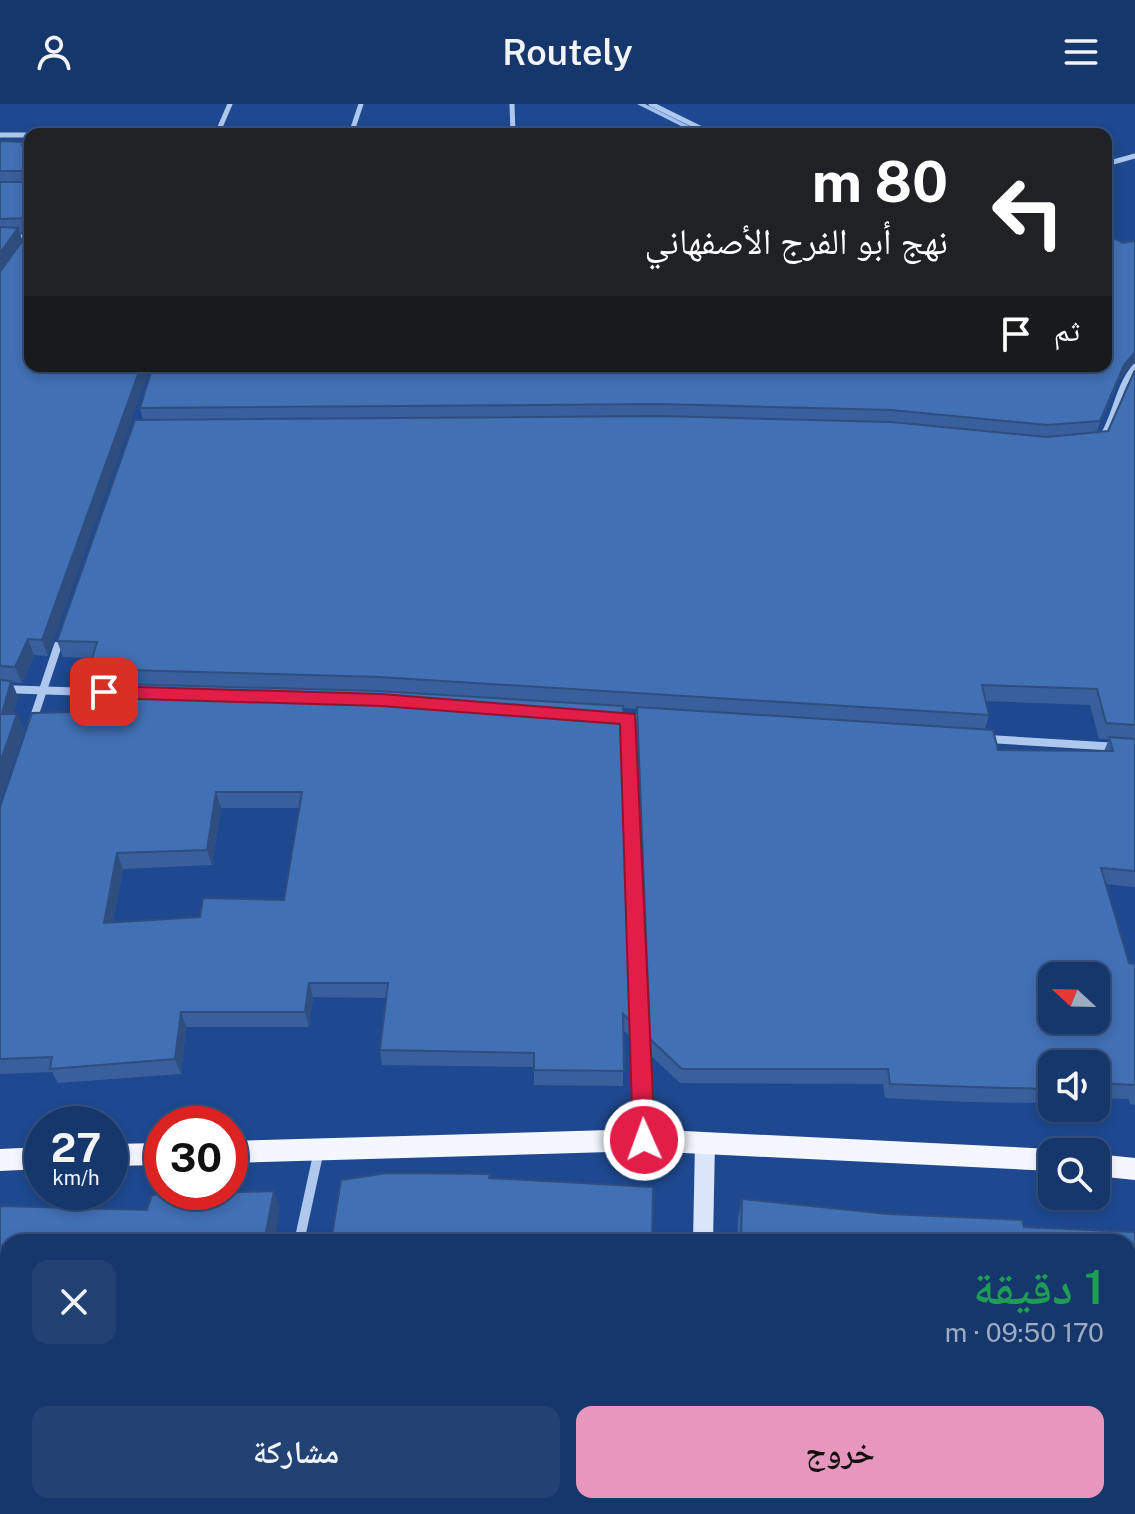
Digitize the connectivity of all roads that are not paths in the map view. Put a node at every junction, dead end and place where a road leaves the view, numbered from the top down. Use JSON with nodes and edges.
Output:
{"nodes":[{"id":1,"x":230,"y":104,"type":"edge"},
{"id":2,"x":361,"y":104,"type":"edge"},
{"id":3,"x":512,"y":104,"type":"edge"},
{"id":4,"x":651,"y":104,"type":"edge"},
{"id":5,"x":220,"y":128,"type":"edge"},
{"id":6,"x":353,"y":128,"type":"edge"},
{"id":7,"x":513,"y":128,"type":"edge"},
{"id":8,"x":700,"y":128,"type":"edge"},
{"id":9,"x":0,"y":135,"type":"edge"},
{"id":10,"x":24,"y":135,"type":"edge"},
{"id":11,"x":1135,"y":156,"type":"edge"},
{"id":12,"x":1112,"y":162,"type":"edge"},
{"id":13,"x":0,"y":237,"type":"edge"},
{"id":14,"x":24,"y":237,"type":"edge"},
{"id":15,"x":1135,"y":367,"type":"edge"},
{"id":16,"x":1090,"y":444,"type":"edge"},
{"id":17,"x":63,"y":633,"type":"edge"},
{"id":18,"x":0,"y":689,"type":"edge"},
{"id":19,"x":42,"y":691,"type":"junction"},
{"id":20,"x":104,"y":692,"type":"edge"},
{"id":21,"x":598,"y":716,"type":"edge"},
{"id":22,"x":629,"y":718,"type":"junction"},
{"id":23,"x":660,"y":720,"type":"edge"},
{"id":24,"x":28,"y":735,"type":"edge"},
{"id":25,"x":977,"y":738,"type":"edge"},
{"id":26,"x":1135,"y":748,"type":"edge"},
{"id":27,"x":644,"y":1140,"type":"junction"},
{"id":28,"x":705,"y":1142,"type":"junction"},
{"id":29,"x":319,"y":1149,"type":"junction"},
{"id":30,"x":248,"y":1151,"type":"edge"},
{"id":31,"x":24,"y":1159,"type":"edge"},
{"id":32,"x":1038,"y":1159,"type":"edge"},
{"id":33,"x":0,"y":1160,"type":"edge"},
{"id":34,"x":1110,"y":1166,"type":"edge"},
{"id":35,"x":1135,"y":1169,"type":"edge"},
{"id":36,"x":301,"y":1234,"type":"edge"},
{"id":37,"x":703,"y":1234,"type":"edge"}],
"edges":[{"from":1,"to":5,"type":"street"},
{"from":2,"to":6,"type":"street"},
{"from":3,"to":7,"type":"street"},
{"from":4,"to":8,"type":"street"},
{"from":9,"to":10,"type":"street"},
{"from":11,"to":12,"type":"street"},
{"from":13,"to":14,"type":"street"},
{"from":15,"to":16,"type":"street"},
{"from":17,"to":19,"type":"street"},
{"from":18,"to":19,"type":"street"},
{"from":19,"to":20,"type":"street"},
{"from":19,"to":24,"type":"street"},
{"from":21,"to":22,"type":"street"},
{"from":22,"to":23,"type":"street"},
{"from":22,"to":27,"type":"street"},
{"from":25,"to":26,"type":"street"},
{"from":27,"to":28,"type":"main road"},
{"from":27,"to":29,"type":"main road"},
{"from":28,"to":32,"type":"main road"},
{"from":28,"to":37,"type":"street"},
{"from":29,"to":30,"type":"main road"},
{"from":29,"to":36,"type":"street"},
{"from":31,"to":33,"type":"main road"},
{"from":34,"to":35,"type":"main road"}]}
